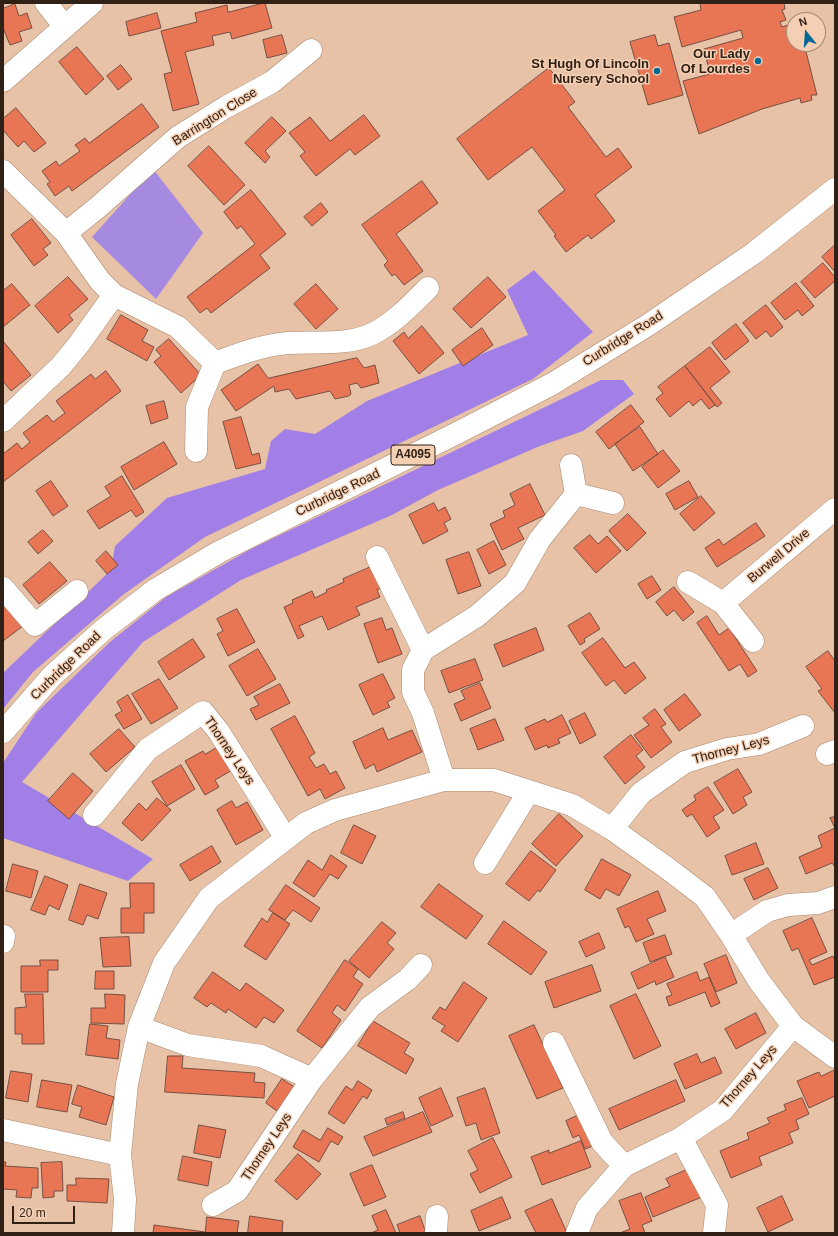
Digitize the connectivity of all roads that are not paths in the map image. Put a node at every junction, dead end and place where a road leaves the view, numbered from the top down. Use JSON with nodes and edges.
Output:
{"nodes":[{"id":1,"x":46,"y":3,"type":"edge"},
{"id":2,"x":92,"y":3,"type":"edge"},
{"id":3,"x":65,"y":27,"type":"junction"},
{"id":4,"x":311,"y":50,"type":"dead end"},
{"id":5,"x":3,"y":81,"type":"edge"},
{"id":6,"x":3,"y":171,"type":"edge"},
{"id":7,"x":835,"y":189,"type":"edge"},
{"id":8,"x":66,"y":233,"type":"junction"},
{"id":9,"x":428,"y":288,"type":"dead end"},
{"id":10,"x":114,"y":295,"type":"junction"},
{"id":11,"x":215,"y":363,"type":"junction"},
{"id":12,"x":3,"y":421,"type":"edge"},
{"id":13,"x":196,"y":451,"type":"dead end"},
{"id":14,"x":571,"y":465,"type":"dead end"},
{"id":15,"x":576,"y":494,"type":"junction"},
{"id":16,"x":613,"y":503,"type":"dead end"},
{"id":17,"x":835,"y":509,"type":"edge"},
{"id":18,"x":378,"y":557,"type":"dead end"},
{"id":19,"x":688,"y":582,"type":"dead end"},
{"id":20,"x":3,"y":588,"type":"edge"},
{"id":21,"x":78,"y":591,"type":"dead end"},
{"id":22,"x":723,"y":603,"type":"junction"},
{"id":23,"x":753,"y":641,"type":"dead end"},
{"id":24,"x":424,"y":650,"type":"junction"},
{"id":25,"x":803,"y":726,"type":"dead end"},
{"id":26,"x":3,"y":732,"type":"edge"},
{"id":27,"x":444,"y":780,"type":"junction"},
{"id":28,"x":529,"y":791,"type":"junction"},
{"id":29,"x":94,"y":815,"type":"dead end"},
{"id":30,"x":612,"y":829,"type":"junction"},
{"id":31,"x":285,"y":837,"type":"junction"},
{"id":32,"x":485,"y":863,"type":"dead end"},
{"id":33,"x":835,"y":897,"type":"edge"},
{"id":34,"x":731,"y":935,"type":"junction"},
{"id":35,"x":421,"y":965,"type":"dead end"},
{"id":36,"x":793,"y":1026,"type":"junction"},
{"id":37,"x":139,"y":1027,"type":"junction"},
{"id":38,"x":554,"y":1042,"type":"dead end"},
{"id":39,"x":835,"y":1057,"type":"edge"},
{"id":40,"x":312,"y":1079,"type":"junction"},
{"id":41,"x":3,"y":1130,"type":"edge"},
{"id":42,"x":681,"y":1138,"type":"junction"},
{"id":43,"x":120,"y":1155,"type":"junction"},
{"id":44,"x":624,"y":1166,"type":"junction"},
{"id":45,"x":213,"y":1205,"type":"dead end"},
{"id":46,"x":123,"y":1233,"type":"edge"},
{"id":47,"x":578,"y":1233,"type":"edge"},
{"id":48,"x":714,"y":1233,"type":"edge"}],
"edges":[{"from":1,"to":3,"type":"street"},
{"from":2,"to":3,"type":"street"},
{"from":3,"to":5,"type":"street"},
{"from":4,"to":8,"type":"street","name":"Barrington Close"},
{"from":6,"to":8,"type":"street"},
{"from":7,"to":26,"type":"street","name":"Curbridge Road","number":"A4095"},
{"from":8,"to":10,"type":"street"},
{"from":9,"to":11,"type":"street"},
{"from":10,"to":11,"type":"street"},
{"from":10,"to":12,"type":"street"},
{"from":11,"to":13,"type":"street"},
{"from":14,"to":15,"type":"street"},
{"from":15,"to":16,"type":"street"},
{"from":15,"to":24,"type":"street"},
{"from":17,"to":22,"type":"street","name":"Burwell Drive"},
{"from":18,"to":24,"type":"street"},
{"from":19,"to":22,"type":"street"},
{"from":20,"to":21,"type":"street"},
{"from":22,"to":23,"type":"street"},
{"from":24,"to":27,"type":"street"},
{"from":25,"to":30,"type":"street","name":"Thorney Leys"},
{"from":27,"to":28,"type":"street"},
{"from":27,"to":31,"type":"street"},
{"from":28,"to":30,"type":"street"},
{"from":28,"to":32,"type":"street"},
{"from":29,"to":31,"type":"street","name":"Thorney Leys"},
{"from":30,"to":34,"type":"street"},
{"from":31,"to":37,"type":"street"},
{"from":33,"to":34,"type":"street"},
{"from":34,"to":36,"type":"street"},
{"from":35,"to":40,"type":"street","name":"Thorney Leys"},
{"from":36,"to":39,"type":"street"},
{"from":36,"to":42,"type":"street","name":"Thorney Leys"},
{"from":37,"to":40,"type":"street"},
{"from":37,"to":43,"type":"street"},
{"from":38,"to":44,"type":"street"},
{"from":40,"to":45,"type":"street","name":"Thorney Leys"},
{"from":41,"to":43,"type":"street"},
{"from":42,"to":44,"type":"street","name":"Thorney Leys"},
{"from":42,"to":48,"type":"street"},
{"from":43,"to":46,"type":"street"},
{"from":44,"to":47,"type":"street","name":"Thorney Leys"}]}
